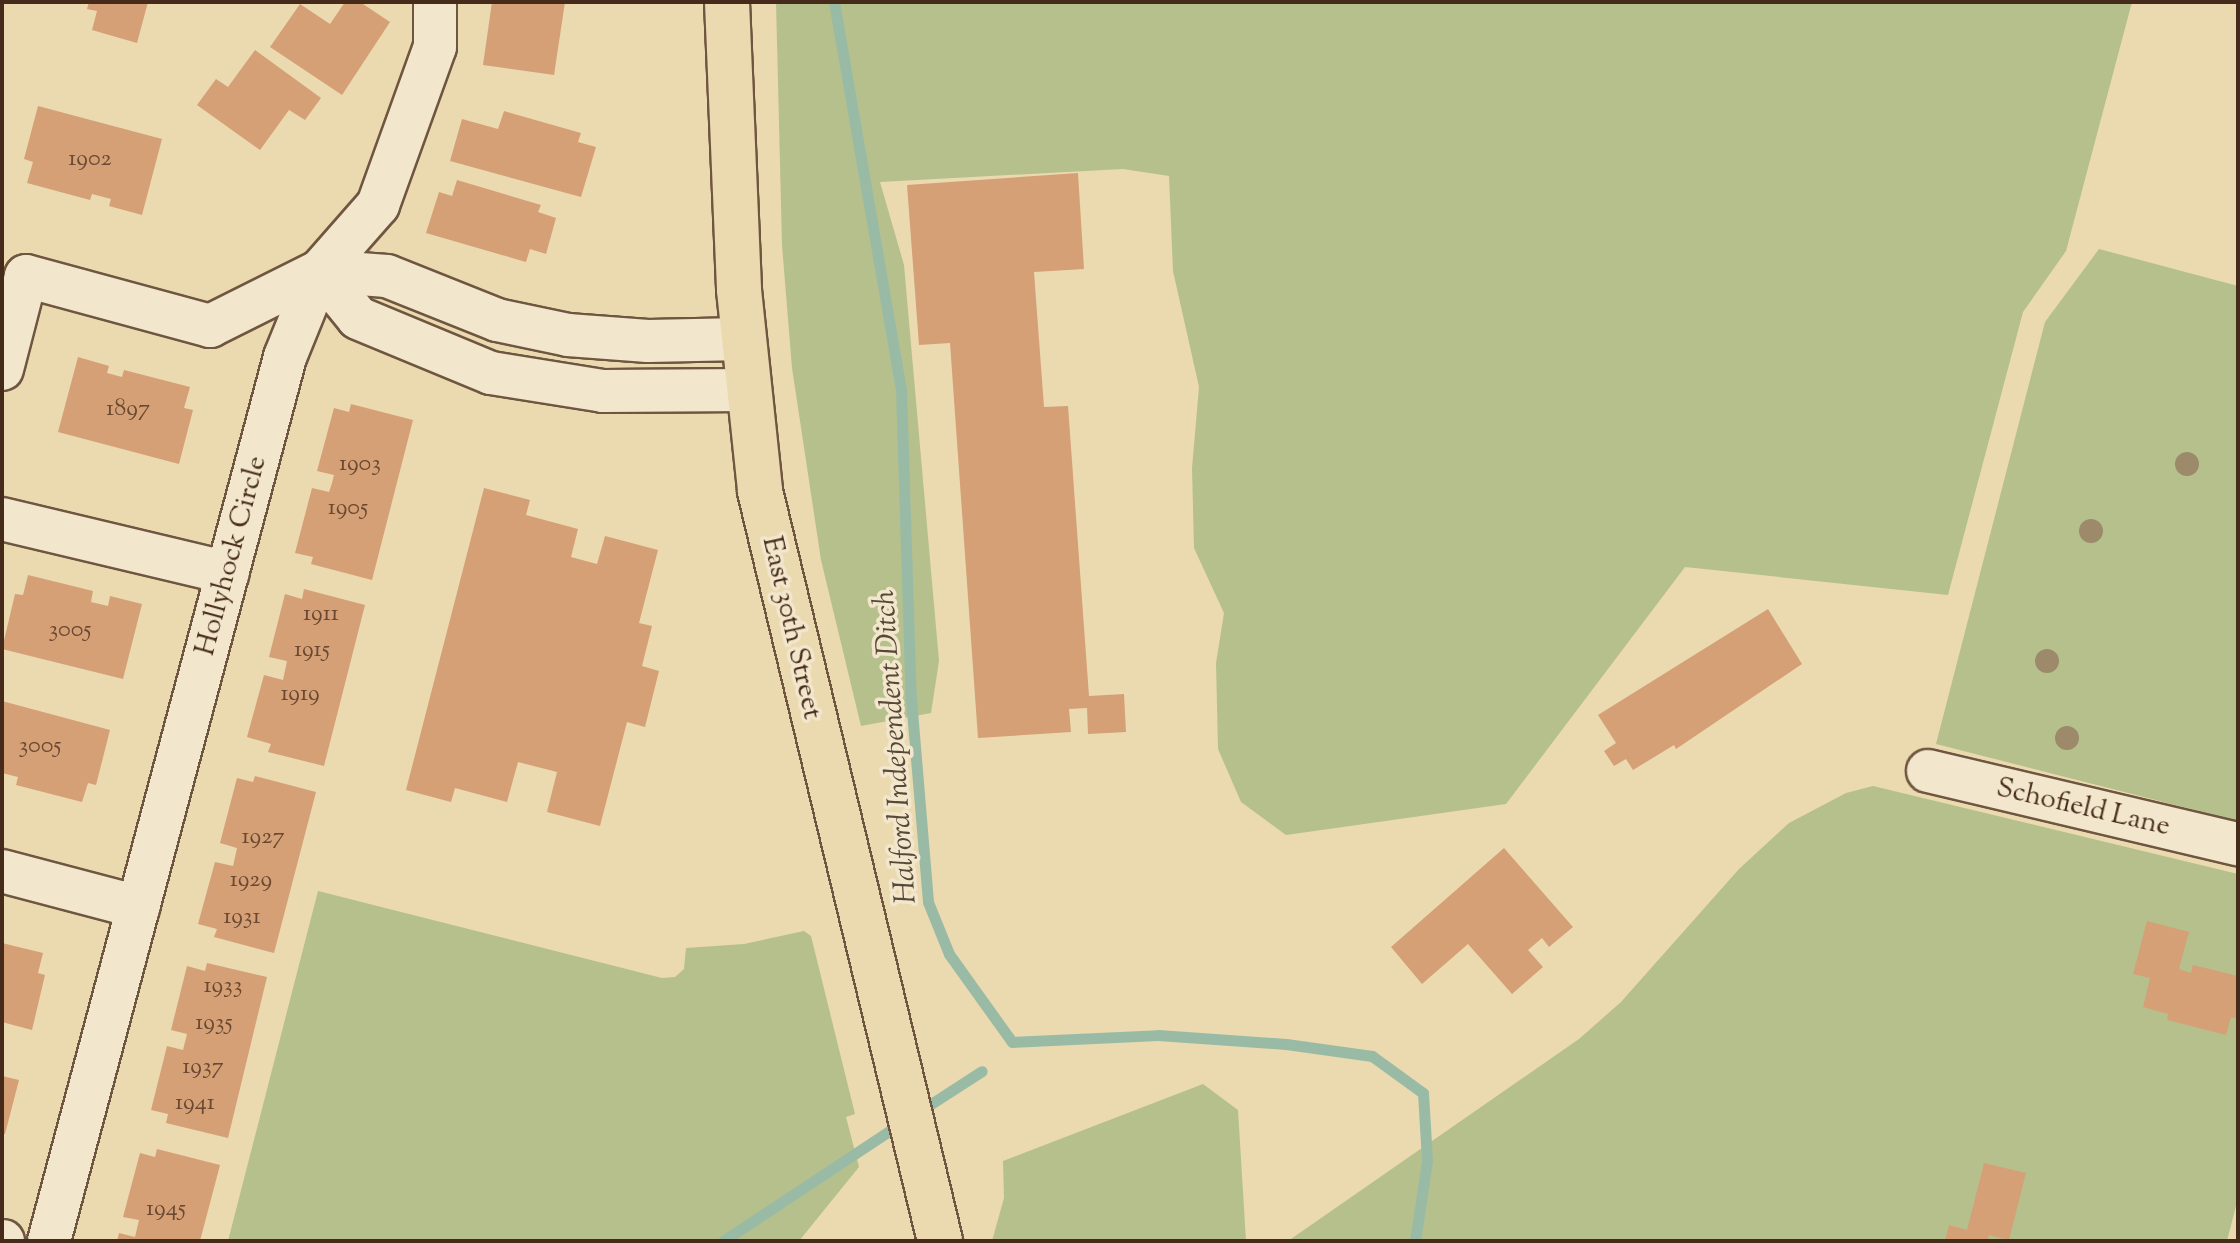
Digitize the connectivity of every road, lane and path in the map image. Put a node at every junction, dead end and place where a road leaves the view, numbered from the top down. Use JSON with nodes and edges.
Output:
{"nodes":[{"id":1,"x":435,"y":2,"type":"edge"},
{"id":2,"x":727,"y":2,"type":"edge"},
{"id":3,"x":320,"y":271,"type":"junction"},
{"id":4,"x":743,"y":339,"type":"junction"},
{"id":5,"x":2,"y":369,"type":"edge"},
{"id":6,"x":748,"y":390,"type":"junction"},
{"id":7,"x":2,"y":519,"type":"edge"},
{"id":8,"x":228,"y":573,"type":"junction"},
{"id":9,"x":1928,"y":771,"type":"dead end"},
{"id":10,"x":2238,"y":844,"type":"edge"},
{"id":11,"x":2,"y":871,"type":"edge"},
{"id":12,"x":138,"y":907,"type":"junction"},
{"id":13,"x":49,"y":1241,"type":"edge"},
{"id":14,"x":940,"y":1241,"type":"edge"}],
"edges":[{"from":1,"to":3,"type":"street"},
{"from":2,"to":4,"type":"main road","name":"East 30th Street"},
{"from":3,"to":4,"type":"street"},
{"from":3,"to":5,"type":"street"},
{"from":3,"to":6,"type":"street"},
{"from":3,"to":8,"type":"street","name":"Hollyhock Circle"},
{"from":4,"to":6,"type":"main road","name":"East 30th Street"},
{"from":6,"to":14,"type":"main road","name":"East 30th Street"},
{"from":7,"to":8,"type":"street"},
{"from":8,"to":12,"type":"street","name":"Hollyhock Circle"},
{"from":9,"to":10,"type":"street","name":"Schofield Lane"},
{"from":11,"to":12,"type":"street"},
{"from":12,"to":13,"type":"street","name":"Hollyhock Circle"}]}
